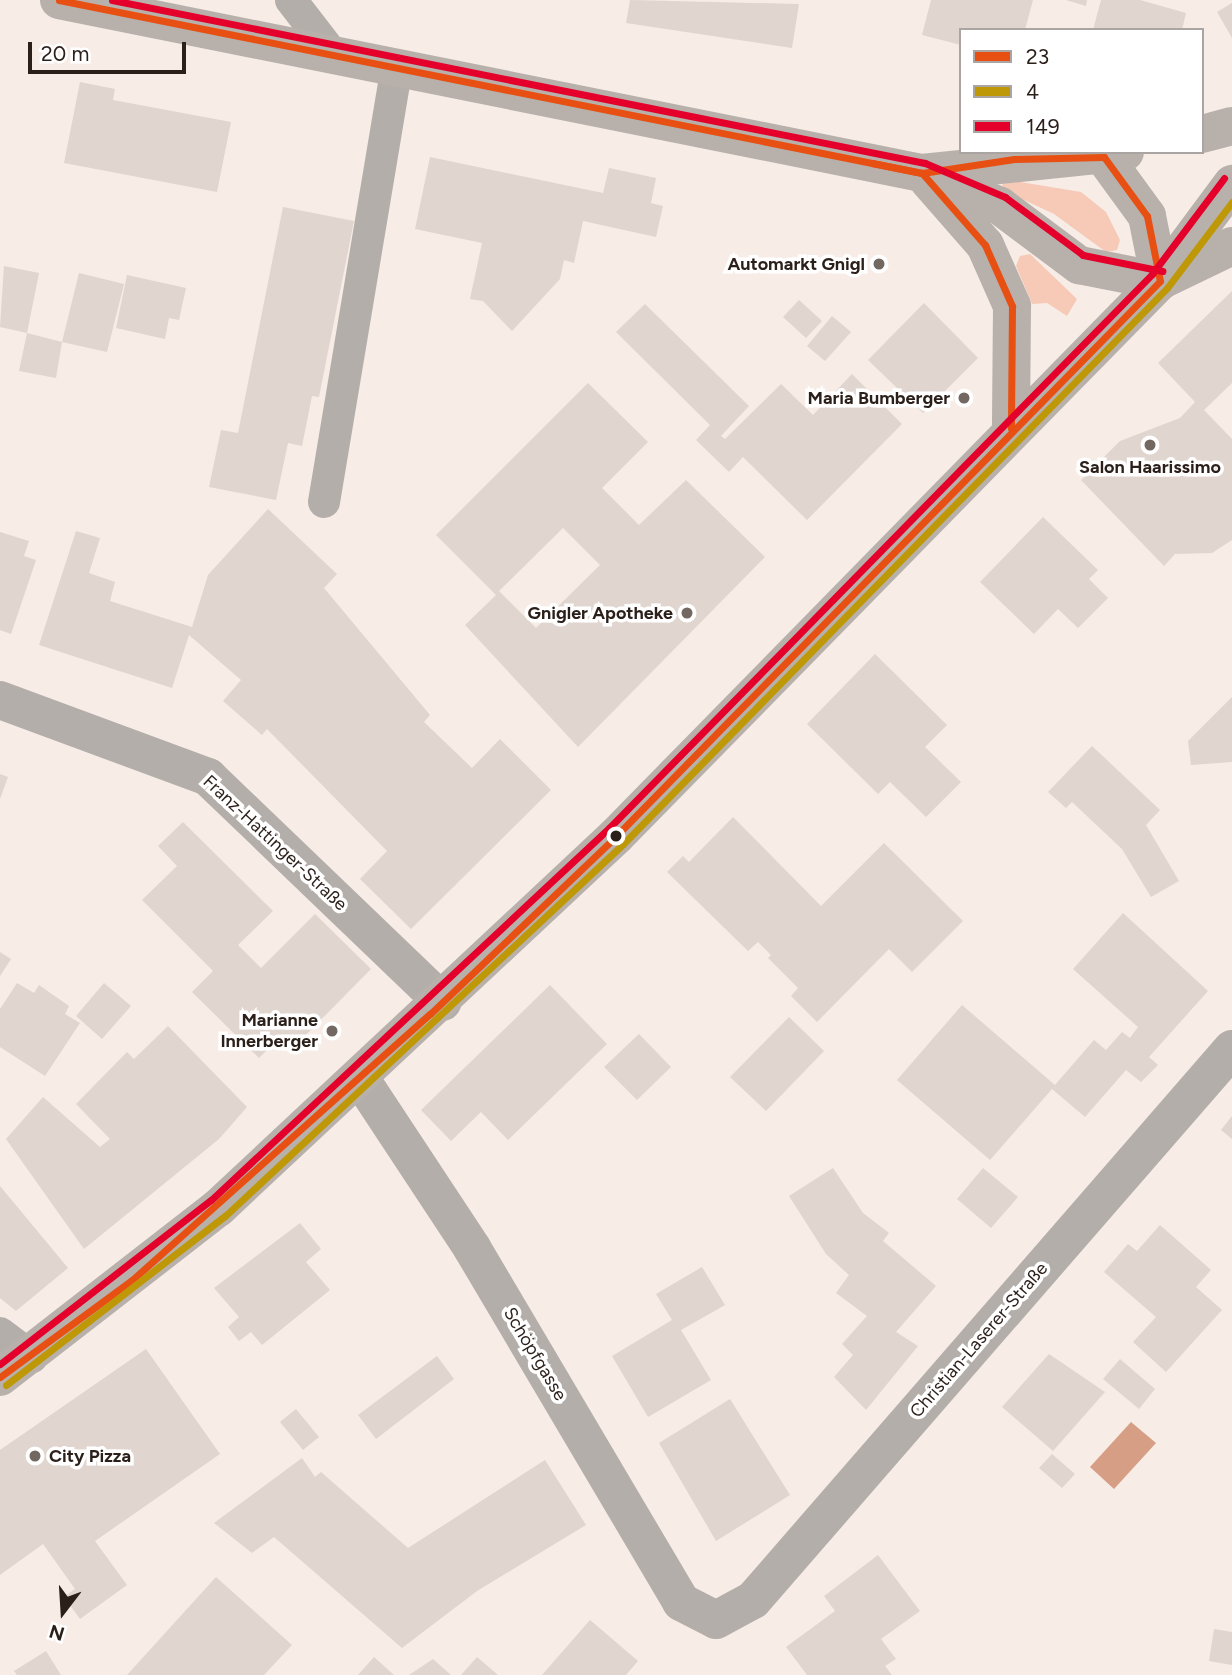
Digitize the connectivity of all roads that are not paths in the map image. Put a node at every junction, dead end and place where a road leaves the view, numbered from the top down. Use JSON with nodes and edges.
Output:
{"nodes":[{"id":1,"x":59,"y":0,"type":"edge"},
{"id":2,"x":290,"y":0,"type":"edge"},
{"id":3,"x":331,"y":52,"type":"junction"},
{"id":4,"x":397,"y":65,"type":"junction"},
{"id":5,"x":1232,"y":126,"type":"edge"},
{"id":6,"x":1204,"y":133,"type":"edge"},
{"id":7,"x":1115,"y":155,"type":"edge"},
{"id":8,"x":922,"y":173,"type":"junction"},
{"id":9,"x":1232,"y":184,"type":"edge"},
{"id":10,"x":1232,"y":246,"type":"edge"},
{"id":11,"x":1160,"y":281,"type":"junction"},
{"id":12,"x":1011,"y":428,"type":"junction"},
{"id":13,"x":324,"y":502,"type":"dead end"},
{"id":14,"x":0,"y":700,"type":"edge"},
{"id":15,"x":443,"y":1002,"type":"junction"},
{"id":16,"x":1232,"y":1049,"type":"edge"},
{"id":17,"x":360,"y":1078,"type":"junction"},
{"id":18,"x":0,"y":1333,"type":"edge"},
{"id":19,"x":32,"y":1357,"type":"junction"},
{"id":20,"x":0,"y":1377,"type":"edge"},
{"id":21,"x":716,"y":1620,"type":"joint"}],
"edges":[{"from":1,"to":3,"type":"main road"},
{"from":2,"to":3,"type":"lane"},
{"from":3,"to":4,"type":"main road"},
{"from":4,"to":8,"type":"main road"},
{"from":4,"to":13,"type":"lane"},
{"from":5,"to":6,"type":"main road"},
{"from":7,"to":8,"type":"main road"},
{"from":7,"to":11,"type":"main road"},
{"from":8,"to":11,"type":"main road"},
{"from":8,"to":12,"type":"main road"},
{"from":9,"to":11,"type":"main road"},
{"from":10,"to":11,"type":"main road"},
{"from":11,"to":12,"type":"main road"},
{"from":12,"to":15,"type":"main road"},
{"from":14,"to":15,"type":"street","name":"Franz-Hattinger-Straße"},
{"from":15,"to":17,"type":"main road"},
{"from":16,"to":21,"type":"street","name":"Christian-Laserer-Straße"},
{"from":17,"to":19,"type":"main road"},
{"from":17,"to":21,"type":"street","name":"Schöpfgasse"},
{"from":18,"to":19,"type":"lane"},
{"from":19,"to":20,"type":"main road"}]}
